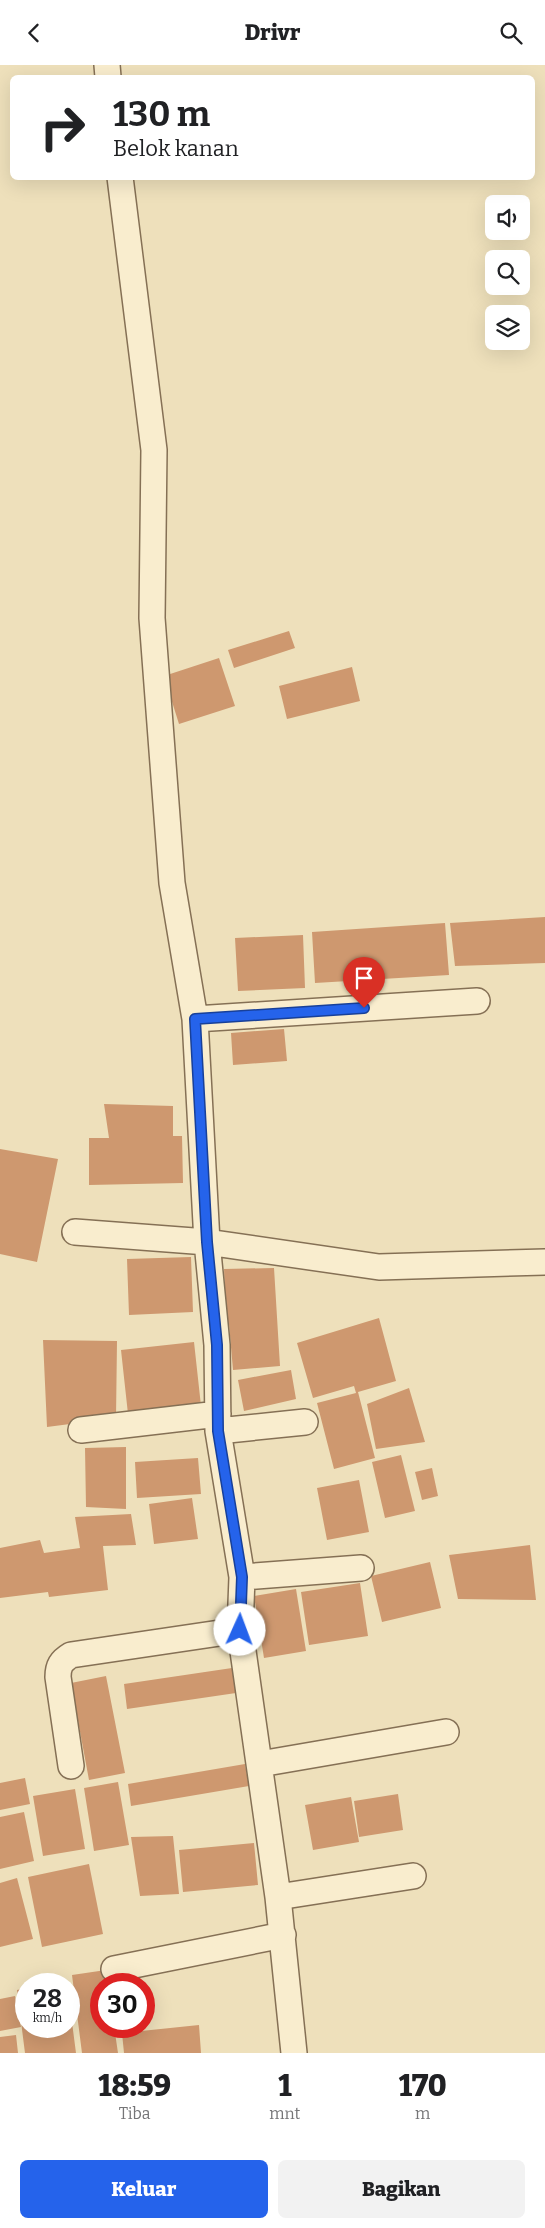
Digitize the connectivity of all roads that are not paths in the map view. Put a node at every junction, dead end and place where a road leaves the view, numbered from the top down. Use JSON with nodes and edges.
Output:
{"nodes":[{"id":1,"x":120,"y":180,"type":"edge"},
{"id":2,"x":477,"y":1001,"type":"dead end"},
{"id":3,"x":195,"y":1019,"type":"junction"},
{"id":4,"x":75,"y":1232,"type":"dead end"},
{"id":5,"x":207,"y":1242,"type":"junction"},
{"id":6,"x":545,"y":1262,"type":"edge"},
{"id":7,"x":218,"y":1422,"type":"junction"},
{"id":8,"x":305,"y":1422,"type":"dead end"},
{"id":9,"x":80,"y":1430,"type":"dead end"},
{"id":10,"x":361,"y":1568,"type":"dead end"},
{"id":11,"x":242,"y":1577,"type":"junction"},
{"id":12,"x":240,"y":1630,"type":"junction"},
{"id":13,"x":446,"y":1732,"type":"dead end"},
{"id":14,"x":260,"y":1764,"type":"junction"},
{"id":15,"x":71,"y":1765,"type":"dead end"},
{"id":16,"x":413,"y":1876,"type":"dead end"},
{"id":17,"x":278,"y":1897,"type":"junction"},
{"id":18,"x":283,"y":1935,"type":"junction"},
{"id":19,"x":114,"y":1969,"type":"dead end"},
{"id":20,"x":294,"y":2053,"type":"edge"}],
"edges":[{"from":1,"to":3,"type":"street"},
{"from":2,"to":3,"type":"street"},
{"from":3,"to":5,"type":"street"},
{"from":4,"to":5,"type":"street"},
{"from":5,"to":6,"type":"street"},
{"from":5,"to":7,"type":"street"},
{"from":7,"to":8,"type":"street"},
{"from":7,"to":9,"type":"street"},
{"from":7,"to":11,"type":"street"},
{"from":10,"to":11,"type":"street"},
{"from":11,"to":12,"type":"street"},
{"from":12,"to":14,"type":"street"},
{"from":12,"to":15,"type":"street"},
{"from":13,"to":14,"type":"street"},
{"from":14,"to":17,"type":"street"},
{"from":16,"to":17,"type":"street"},
{"from":17,"to":18,"type":"street"},
{"from":18,"to":19,"type":"street"},
{"from":18,"to":20,"type":"street"}]}
